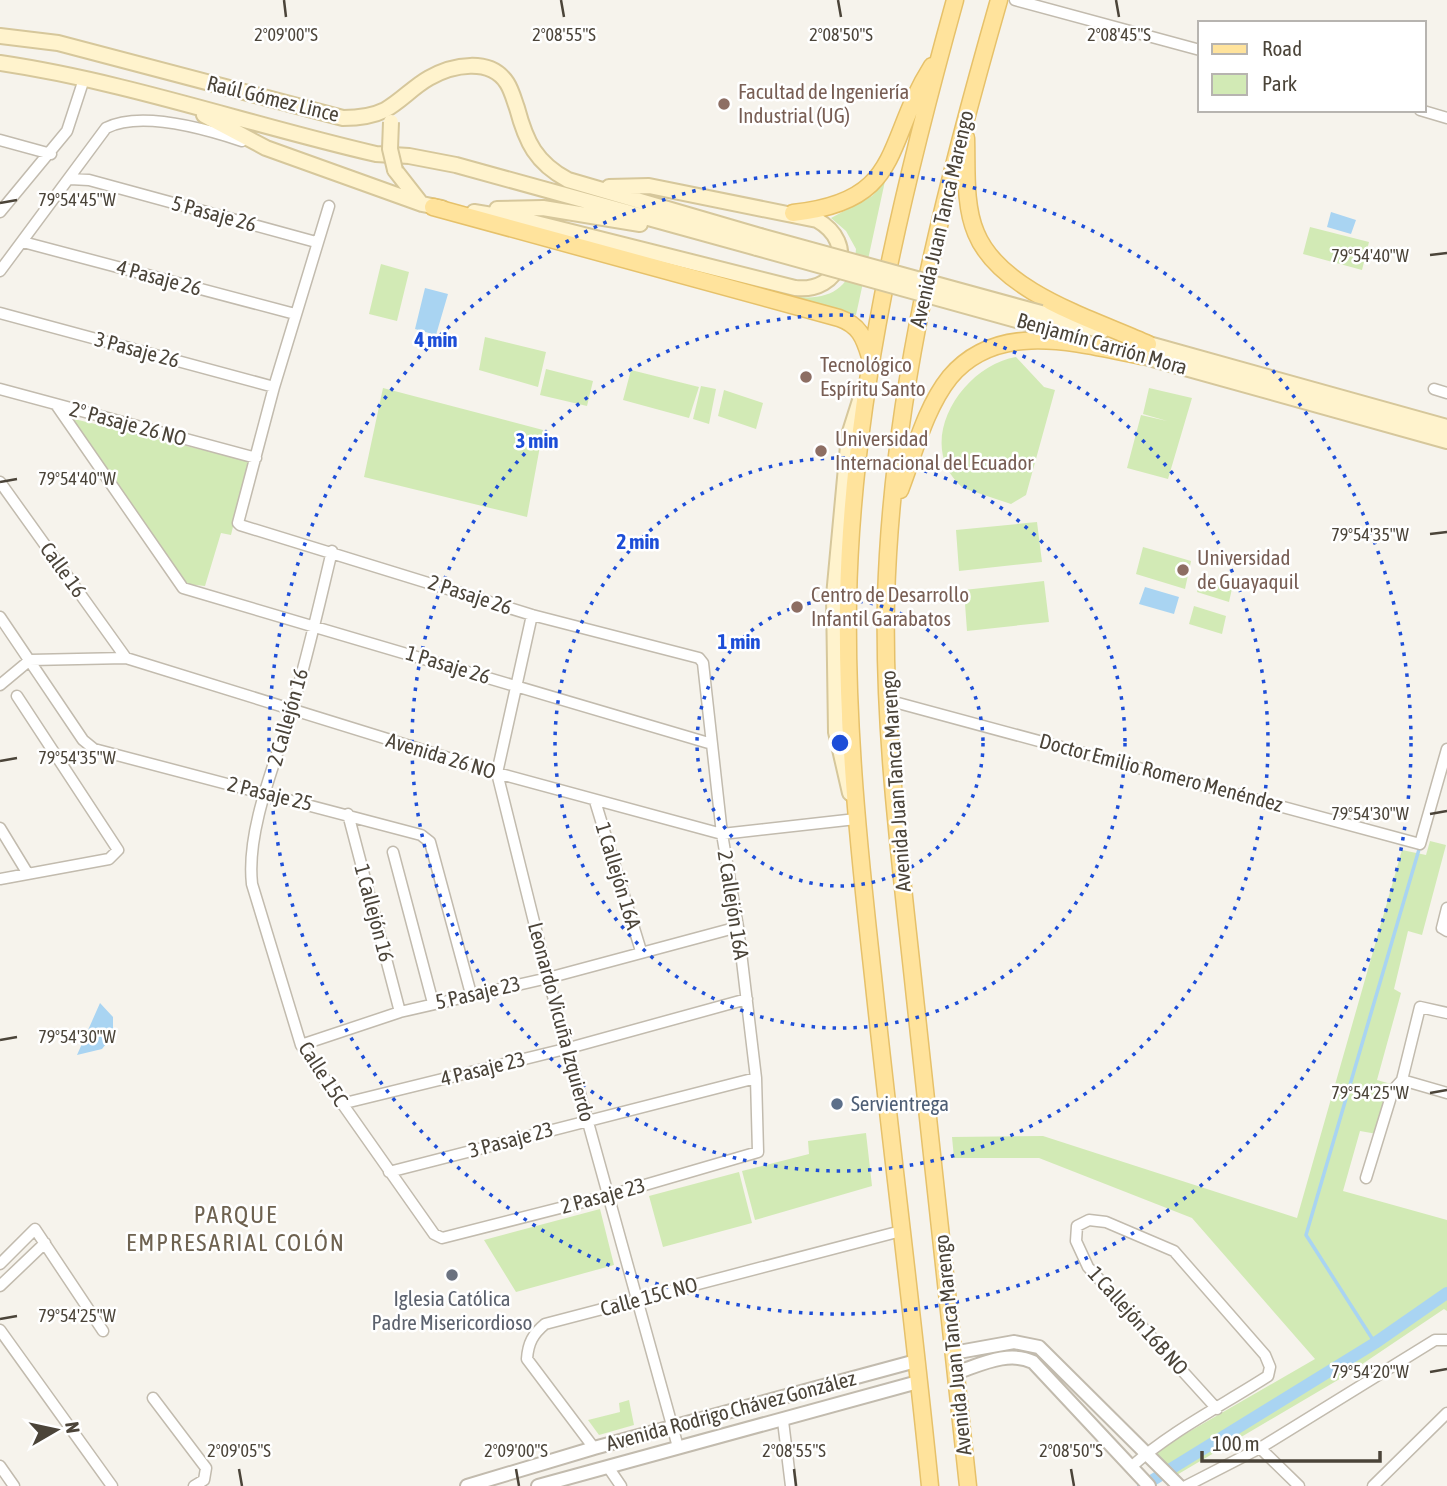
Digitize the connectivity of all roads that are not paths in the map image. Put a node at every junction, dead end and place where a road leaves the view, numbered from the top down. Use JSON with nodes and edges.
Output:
{"nodes":[{"id":1,"x":954,"y":0,"type":"edge"},
{"id":2,"x":999,"y":0,"type":"edge"},
{"id":3,"x":1015,"y":0,"type":"edge"},
{"id":4,"x":0,"y":36,"type":"edge"},
{"id":5,"x":1198,"y":49,"type":"edge"},
{"id":6,"x":939,"y":55,"type":"junction"},
{"id":7,"x":0,"y":63,"type":"edge"},
{"id":8,"x":84,"y":79,"type":"junction"},
{"id":9,"x":410,"y":92,"type":"junction"},
{"id":10,"x":161,"y":96,"type":"junction"},
{"id":11,"x":1426,"y":112,"type":"edge"},
{"id":12,"x":1447,"y":118,"type":"edge"},
{"id":13,"x":965,"y":120,"type":"junction"},
{"id":14,"x":0,"y":139,"type":"edge"},
{"id":15,"x":266,"y":148,"type":"junction"},
{"id":16,"x":51,"y":154,"type":"junction"},
{"id":17,"x":70,"y":179,"type":"junction"},
{"id":18,"x":596,"y":187,"type":"junction"},
{"id":19,"x":663,"y":188,"type":"junction"},
{"id":20,"x":329,"y":206,"type":"dead end"},
{"id":21,"x":428,"y":206,"type":"junction"},
{"id":22,"x":462,"y":210,"type":"junction"},
{"id":23,"x":0,"y":212,"type":"edge"},
{"id":24,"x":793,"y":214,"type":"junction"},
{"id":25,"x":715,"y":223,"type":"junction"},
{"id":26,"x":700,"y":233,"type":"junction"},
{"id":27,"x":23,"y":242,"type":"junction"},
{"id":28,"x":316,"y":242,"type":"junction"},
{"id":29,"x":758,"y":242,"type":"junction"},
{"id":30,"x":0,"y":271,"type":"edge"},
{"id":31,"x":0,"y":313,"type":"edge"},
{"id":32,"x":295,"y":314,"type":"junction"},
{"id":33,"x":1144,"y":350,"type":"junction"},
{"id":34,"x":870,"y":369,"type":"junction"},
{"id":35,"x":274,"y":387,"type":"junction"},
{"id":36,"x":0,"y":389,"type":"edge"},
{"id":37,"x":1434,"y":389,"type":"dead end"},
{"id":38,"x":1447,"y":393,"type":"edge"},
{"id":39,"x":57,"y":406,"type":"junction"},
{"id":40,"x":1447,"y":427,"type":"edge"},
{"id":41,"x":1447,"y":441,"type":"edge"},
{"id":42,"x":256,"y":458,"type":"junction"},
{"id":43,"x":0,"y":482,"type":"edge"},
{"id":44,"x":892,"y":508,"type":"junction"},
{"id":45,"x":332,"y":551,"type":"junction"},
{"id":46,"x":532,"y":615,"type":"junction"},
{"id":47,"x":0,"y":617,"type":"edge"},
{"id":48,"x":314,"y":624,"type":"junction"},
{"id":49,"x":126,"y":658,"type":"junction"},
{"id":50,"x":30,"y":660,"type":"junction"},
{"id":51,"x":703,"y":663,"type":"joint"},
{"id":52,"x":0,"y":685,"type":"edge"},
{"id":53,"x":517,"y":686,"type":"junction"},
{"id":54,"x":17,"y":696,"type":"dead end"},
{"id":55,"x":887,"y":700,"type":"junction"},
{"id":56,"x":291,"y":710,"type":"junction"},
{"id":57,"x":712,"y":744,"type":"junction"},
{"id":58,"x":1447,"y":749,"type":"edge"},
{"id":59,"x":497,"y":773,"type":"junction"},
{"id":60,"x":266,"y":792,"type":"junction"},
{"id":61,"x":595,"y":801,"type":"junction"},
{"id":62,"x":348,"y":814,"type":"junction"},
{"id":63,"x":856,"y":819,"type":"junction"},
{"id":64,"x":0,"y":828,"type":"edge"},
{"id":65,"x":722,"y":834,"type":"junction"},
{"id":66,"x":393,"y":852,"type":"dead end"},
{"id":67,"x":29,"y":874,"type":"junction"},
{"id":68,"x":0,"y":879,"type":"edge"},
{"id":69,"x":252,"y":884,"type":"joint"},
{"id":70,"x":1447,"y":908,"type":"edge"},
{"id":71,"x":738,"y":926,"type":"junction"},
{"id":72,"x":1447,"y":931,"type":"edge"},
{"id":73,"x":640,"y":951,"type":"junction"},
{"id":74,"x":548,"y":978,"type":"junction"},
{"id":75,"x":471,"y":994,"type":"junction"},
{"id":76,"x":747,"y":999,"type":"junction"},
{"id":77,"x":433,"y":1003,"type":"junction"},
{"id":78,"x":400,"y":1012,"type":"junction"},
{"id":79,"x":1447,"y":1013,"type":"edge"},
{"id":80,"x":301,"y":1045,"type":"junction"},
{"id":81,"x":569,"y":1048,"type":"junction"},
{"id":82,"x":756,"y":1078,"type":"junction"},
{"id":83,"x":1402,"y":1080,"type":"junction"},
{"id":84,"x":1447,"y":1093,"type":"edge"},
{"id":85,"x":341,"y":1104,"type":"junction"},
{"id":86,"x":589,"y":1120,"type":"junction"},
{"id":87,"x":760,"y":1146,"type":"joint"},
{"id":88,"x":389,"y":1172,"type":"junction"},
{"id":89,"x":1366,"y":1178,"type":"dead end"},
{"id":90,"x":607,"y":1196,"type":"junction"},
{"id":91,"x":901,"y":1231,"type":"junction"},
{"id":92,"x":442,"y":1238,"type":"joint"},
{"id":93,"x":45,"y":1242,"type":"junction"},
{"id":94,"x":0,"y":1264,"type":"edge"},
{"id":95,"x":0,"y":1286,"type":"edge"},
{"id":96,"x":638,"y":1300,"type":"junction"},
{"id":97,"x":0,"y":1330,"type":"edge"},
{"id":98,"x":103,"y":1331,"type":"dead end"},
{"id":99,"x":1447,"y":1340,"type":"edge"},
{"id":100,"x":953,"y":1353,"type":"junction"},
{"id":101,"x":916,"y":1361,"type":"junction"},
{"id":102,"x":955,"y":1373,"type":"junction"},
{"id":103,"x":918,"y":1382,"type":"junction"},
{"id":104,"x":153,"y":1398,"type":"dead end"},
{"id":105,"x":1217,"y":1409,"type":"junction"},
{"id":106,"x":1447,"y":1413,"type":"edge"},
{"id":107,"x":783,"y":1421,"type":"junction"},
{"id":108,"x":673,"y":1427,"type":"junction"},
{"id":109,"x":678,"y":1447,"type":"junction"},
{"id":110,"x":594,"y":1448,"type":"junction"},
{"id":111,"x":1260,"y":1448,"type":"junction"},
{"id":112,"x":1149,"y":1455,"type":"junction"},
{"id":113,"x":0,"y":1466,"type":"edge"},
{"id":114,"x":608,"y":1466,"type":"junction"},
{"id":115,"x":1133,"y":1470,"type":"junction"},
{"id":116,"x":1176,"y":1483,"type":"edge"},
{"id":117,"x":14,"y":1486,"type":"edge"},
{"id":118,"x":112,"y":1486,"type":"edge"},
{"id":119,"x":194,"y":1486,"type":"edge"},
{"id":120,"x":467,"y":1486,"type":"edge"},
{"id":121,"x":538,"y":1486,"type":"edge"},
{"id":122,"x":621,"y":1486,"type":"edge"},
{"id":123,"x":791,"y":1486,"type":"edge"},
{"id":124,"x":930,"y":1486,"type":"edge"},
{"id":125,"x":968,"y":1486,"type":"edge"},
{"id":126,"x":1149,"y":1486,"type":"edge"},
{"id":127,"x":1186,"y":1486,"type":"edge"},
{"id":128,"x":1299,"y":1486,"type":"edge"},
{"id":129,"x":1373,"y":1486,"type":"edge"}],
"edges":[{"from":1,"to":6,"type":"main road","name":"Avenida Juan Tanca Marengo"},
{"from":2,"to":13,"type":"main road","name":"Avenida Juan Tanca Marengo"},
{"from":3,"to":5,"type":"street"},
{"from":4,"to":9,"type":"main road","name":"Raúl Gómez Lince"},
{"from":6,"to":24,"type":"main road"},
{"from":6,"to":34,"type":"main road","name":"Avenida Juan Tanca Marengo"},
{"from":7,"to":8,"type":"main road","name":"Raúl Gómez Lince"},
{"from":8,"to":10,"type":"main road","name":"Raúl Gómez Lince"},
{"from":8,"to":16,"type":"street"},
{"from":9,"to":18,"type":"main road","name":"Raúl Gómez Lince"},
{"from":9,"to":21,"type":"main road","bridge":true},
{"from":10,"to":15,"type":"main road"},
{"from":10,"to":26,"type":"main road","name":"Raúl Gómez Lince"},
{"from":11,"to":12,"type":"street"},
{"from":13,"to":33,"type":"main road"},
{"from":13,"to":44,"type":"main road","name":"Avenida Juan Tanca Marengo"},
{"from":14,"to":16,"type":"street"},
{"from":15,"to":17,"type":"street"},
{"from":15,"to":21,"type":"main road"},
{"from":16,"to":23,"type":"street"},
{"from":17,"to":27,"type":"street"},
{"from":17,"to":28,"type":"street","name":"5 Pasaje 26"},
{"from":18,"to":19,"type":"main road"},
{"from":18,"to":25,"type":"main road","name":"Raúl Gómez Lince"},
{"from":19,"to":24,"type":"main road"},
{"from":19,"to":25,"type":"main road"},
{"from":20,"to":28,"type":"street"},
{"from":21,"to":22,"type":"main road"},
{"from":21,"to":34,"type":"main road"},
{"from":22,"to":24,"type":"main road"},
{"from":22,"to":26,"type":"main road"},
{"from":25,"to":29,"type":"main road","name":"Raúl Gómez Lince"},
{"from":26,"to":29,"type":"main road","name":"Raúl Gómez Lince"},
{"from":27,"to":30,"type":"street"},
{"from":27,"to":32,"type":"street","name":"4 Pasaje 26"},
{"from":28,"to":32,"type":"street"},
{"from":29,"to":33,"type":"main road","name":"Benjamín Carrión Mora","bridge":true},
{"from":31,"to":35,"type":"street","name":"3 Pasaje 26"},
{"from":32,"to":35,"type":"street"},
{"from":33,"to":40,"type":"main road","name":"Benjamín Carrión Mora"},
{"from":33,"to":41,"type":"main road","name":"Benjamín Carrión Mora"},
{"from":33,"to":44,"type":"main road"},
{"from":34,"to":63,"type":"main road","name":"Avenida Juan Tanca Marengo"},
{"from":35,"to":42,"type":"street"},
{"from":36,"to":39,"type":"street","name":"2° Pasaje 26 NO"},
{"from":37,"to":38,"type":"street"},
{"from":39,"to":42,"type":"street","name":"2° Pasaje 26 NO"},
{"from":39,"to":48,"type":"street","name":"1 Pasaje 26"},
{"from":42,"to":45,"type":"street","name":"2 Pasaje 26"},
{"from":43,"to":49,"type":"street","name":"Calle 16"},
{"from":44,"to":55,"type":"main road","name":"Avenida Juan Tanca Marengo"},
{"from":45,"to":46,"type":"street","name":"2 Pasaje 26"},
{"from":45,"to":48,"type":"street","name":"2 Callejón 16"},
{"from":46,"to":51,"type":"street","name":"2 Pasaje 26"},
{"from":46,"to":53,"type":"street","name":"Leonardo Vicuña Izquierdo"},
{"from":47,"to":50,"type":"street"},
{"from":48,"to":53,"type":"street","name":"1 Pasaje 26"},
{"from":48,"to":56,"type":"street","name":"2 Callejón 16"},
{"from":49,"to":50,"type":"street","name":"Avenida 26 NO"},
{"from":49,"to":56,"type":"street","name":"Avenida 26 NO"},
{"from":50,"to":52,"type":"street"},
{"from":50,"to":60,"type":"street","name":"2 Pasaje 25"},
{"from":51,"to":57,"type":"street","name":"2 Callejón 16A"},
{"from":53,"to":57,"type":"street","name":"1 Pasaje 26"},
{"from":53,"to":59,"type":"street","name":"Leonardo Vicuña Izquierdo"},
{"from":54,"to":67,"type":"street"},
{"from":55,"to":58,"type":"street","name":"Doctor Emilio Romero Menéndez"},
{"from":55,"to":100,"type":"main road","name":"Avenida Juan Tanca Marengo"},
{"from":56,"to":59,"type":"street","name":"Avenida 26 NO"},
{"from":56,"to":60,"type":"street","name":"2 Callejón 16"},
{"from":57,"to":65,"type":"street","name":"2 Callejón 16A"},
{"from":59,"to":61,"type":"street","name":"Avenida 26 NO"},
{"from":59,"to":74,"type":"street","name":"Leonardo Vicuña Izquierdo"},
{"from":60,"to":62,"type":"street","name":"2 Pasaje 25"},
{"from":60,"to":69,"type":"street","name":"2 Callejón 16"},
{"from":61,"to":65,"type":"street","name":"Avenida 26 NO"},
{"from":61,"to":73,"type":"street","name":"1 Callejón 16A"},
{"from":62,"to":75,"type":"street","name":"2 Pasaje 25"},
{"from":62,"to":78,"type":"street","name":"1 Callejón 16"},
{"from":63,"to":65,"type":"street","name":"Avenida 26 NO"},
{"from":63,"to":91,"type":"main road","name":"Avenida Juan Tanca Marengo"},
{"from":64,"to":67,"type":"street"},
{"from":65,"to":71,"type":"street","name":"2 Callejón 16A"},
{"from":66,"to":77,"type":"street"},
{"from":67,"to":68,"type":"street"},
{"from":69,"to":80,"type":"street","name":"Calle 15C"},
{"from":70,"to":72,"type":"street"},
{"from":71,"to":73,"type":"street","name":"5 Pasaje 23"},
{"from":71,"to":76,"type":"street","name":"2 Callejón 16A"},
{"from":73,"to":74,"type":"street","name":"5 Pasaje 23"},
{"from":74,"to":75,"type":"street","name":"5 Pasaje 23"},
{"from":74,"to":81,"type":"street","name":"Leonardo Vicuña Izquierdo"},
{"from":75,"to":77,"type":"street","name":"5 Pasaje 23"},
{"from":76,"to":81,"type":"street","name":"4 Pasaje 23"},
{"from":76,"to":82,"type":"street","name":"2 Callejón 16A"},
{"from":77,"to":78,"type":"street","name":"5 Pasaje 23"},
{"from":78,"to":80,"type":"street","name":"5 Pasaje 23"},
{"from":79,"to":83,"type":"street"},
{"from":80,"to":85,"type":"street","name":"Calle 15C"},
{"from":81,"to":85,"type":"street","name":"4 Pasaje 23"},
{"from":81,"to":86,"type":"street","name":"Leonardo Vicuña Izquierdo"},
{"from":82,"to":86,"type":"street","name":"3 Pasaje 23"},
{"from":82,"to":87,"type":"street","name":"2 Callejón 16A"},
{"from":83,"to":84,"type":"street"},
{"from":83,"to":89,"type":"street"},
{"from":85,"to":88,"type":"street","name":"Calle 15C"},
{"from":86,"to":88,"type":"street","name":"3 Pasaje 23"},
{"from":86,"to":90,"type":"street","name":"Leonardo Vicuña Izquierdo"},
{"from":87,"to":90,"type":"street","name":"2 Pasaje 23"},
{"from":88,"to":92,"type":"street","name":"Calle 15C"},
{"from":90,"to":92,"type":"street","name":"2 Pasaje 23"},
{"from":90,"to":96,"type":"street","name":"Leonardo Vicuña Izquierdo"},
{"from":91,"to":96,"type":"street","name":"Calle 15C NO"},
{"from":91,"to":101,"type":"main road","name":"Avenida Juan Tanca Marengo"},
{"from":93,"to":94,"type":"street"},
{"from":93,"to":95,"type":"street"},
{"from":93,"to":98,"type":"street"},
{"from":96,"to":108,"type":"street","name":"Leonardo Vicuña Izquierdo"},
{"from":96,"to":110,"type":"street","name":"Calle 15C NO"},
{"from":97,"to":118,"type":"street"},
{"from":99,"to":111,"type":"street"},
{"from":100,"to":102,"type":"main road","name":"Avenida Juan Tanca Marengo"},
{"from":100,"to":112,"type":"street"},
{"from":101,"to":103,"type":"main road","name":"Avenida Juan Tanca Marengo"},
{"from":101,"to":108,"type":"street","name":"Avenida Rodrigo Chávez González"},
{"from":102,"to":115,"type":"street"},
{"from":102,"to":125,"type":"main road","name":"Avenida Juan Tanca Marengo"},
{"from":103,"to":107,"type":"street","name":"Avenida Rodrigo Chávez González"},
{"from":103,"to":124,"type":"main road","name":"Avenida Juan Tanca Marengo"},
{"from":104,"to":119,"type":"street"},
{"from":105,"to":105,"type":"street","name":"1 Callejón 16B NO"},
{"from":105,"to":112,"type":"street"},
{"from":106,"to":129,"type":"street"},
{"from":107,"to":109,"type":"street","name":"Avenida Rodrigo Chávez González"},
{"from":107,"to":123,"type":"street"},
{"from":108,"to":109,"type":"street","name":"Leonardo Vicuña Izquierdo"},
{"from":108,"to":110,"type":"street","name":"Avenida Rodrigo Chávez González"},
{"from":109,"to":114,"type":"street","name":"Avenida Rodrigo Chávez González"},
{"from":110,"to":120,"type":"street","name":"Avenida Rodrigo Chávez González"},
{"from":111,"to":127,"type":"street"},
{"from":111,"to":128,"type":"street"},
{"from":112,"to":115,"type":"street"},
{"from":112,"to":116,"type":"street"},
{"from":113,"to":117,"type":"street"},
{"from":114,"to":121,"type":"street","name":"Avenida Rodrigo Chávez González"},
{"from":114,"to":122,"type":"street"},
{"from":115,"to":126,"type":"street"}]}
